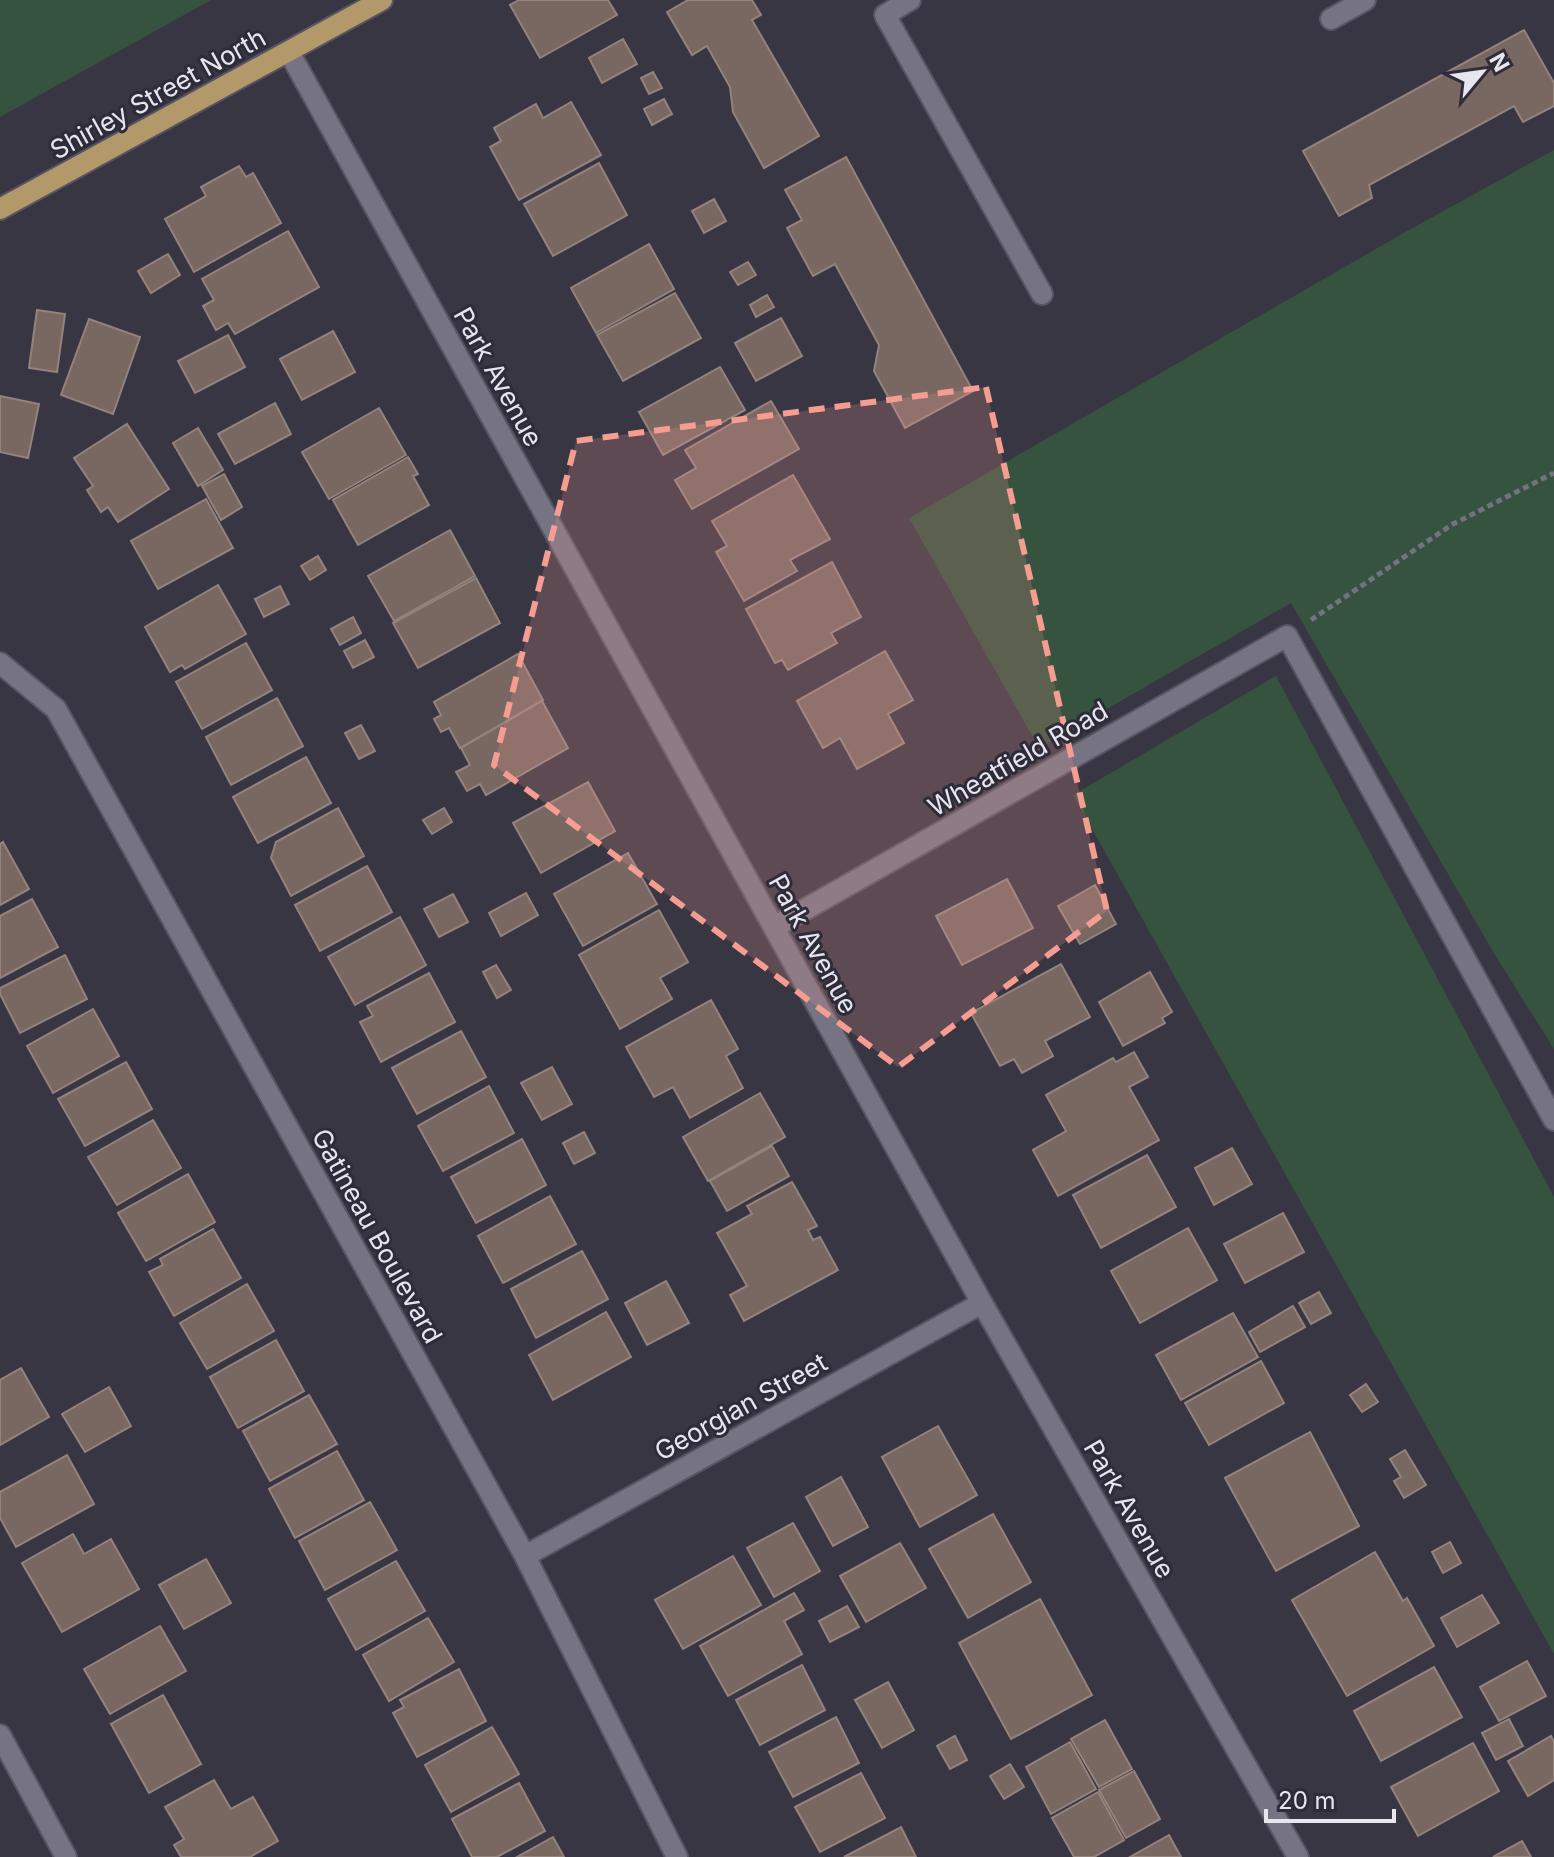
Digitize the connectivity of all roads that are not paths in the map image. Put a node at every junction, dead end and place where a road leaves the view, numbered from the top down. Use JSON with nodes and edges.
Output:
{"nodes":[{"id":1,"x":382,"y":0,"type":"edge"},
{"id":2,"x":910,"y":0,"type":"edge"},
{"id":3,"x":1365,"y":0,"type":"edge"},
{"id":4,"x":1331,"y":19,"type":"dead end"},
{"id":5,"x":289,"y":52,"type":"junction"},
{"id":6,"x":0,"y":209,"type":"edge"},
{"id":7,"x":1042,"y":294,"type":"dead end"},
{"id":8,"x":0,"y":663,"type":"edge"},
{"id":9,"x":774,"y":927,"type":"junction"},
{"id":10,"x":1554,"y":1120,"type":"edge"},
{"id":11,"x":982,"y":1303,"type":"junction"},
{"id":12,"x":525,"y":1556,"type":"junction"},
{"id":13,"x":0,"y":1735,"type":"edge"},
{"id":14,"x":66,"y":1857,"type":"edge"},
{"id":15,"x":677,"y":1857,"type":"edge"},
{"id":16,"x":1298,"y":1857,"type":"edge"}],
"edges":[{"from":1,"to":5,"type":"main road","name":"Shirley Street North"},
{"from":2,"to":7,"type":"street"},
{"from":3,"to":4,"type":"street"},
{"from":5,"to":6,"type":"main road","name":"Shirley Street North"},
{"from":5,"to":9,"type":"street","name":"Park Avenue"},
{"from":8,"to":12,"type":"street","name":"Gatineau Boulevard"},
{"from":9,"to":10,"type":"street","name":"Wheatfield Road"},
{"from":9,"to":11,"type":"street","name":"Park Avenue"},
{"from":11,"to":12,"type":"street","name":"Georgian Street"},
{"from":11,"to":16,"type":"street","name":"Park Avenue"},
{"from":12,"to":15,"type":"street","name":"Gatineau Boulevard"},
{"from":13,"to":14,"type":"street"}]}
